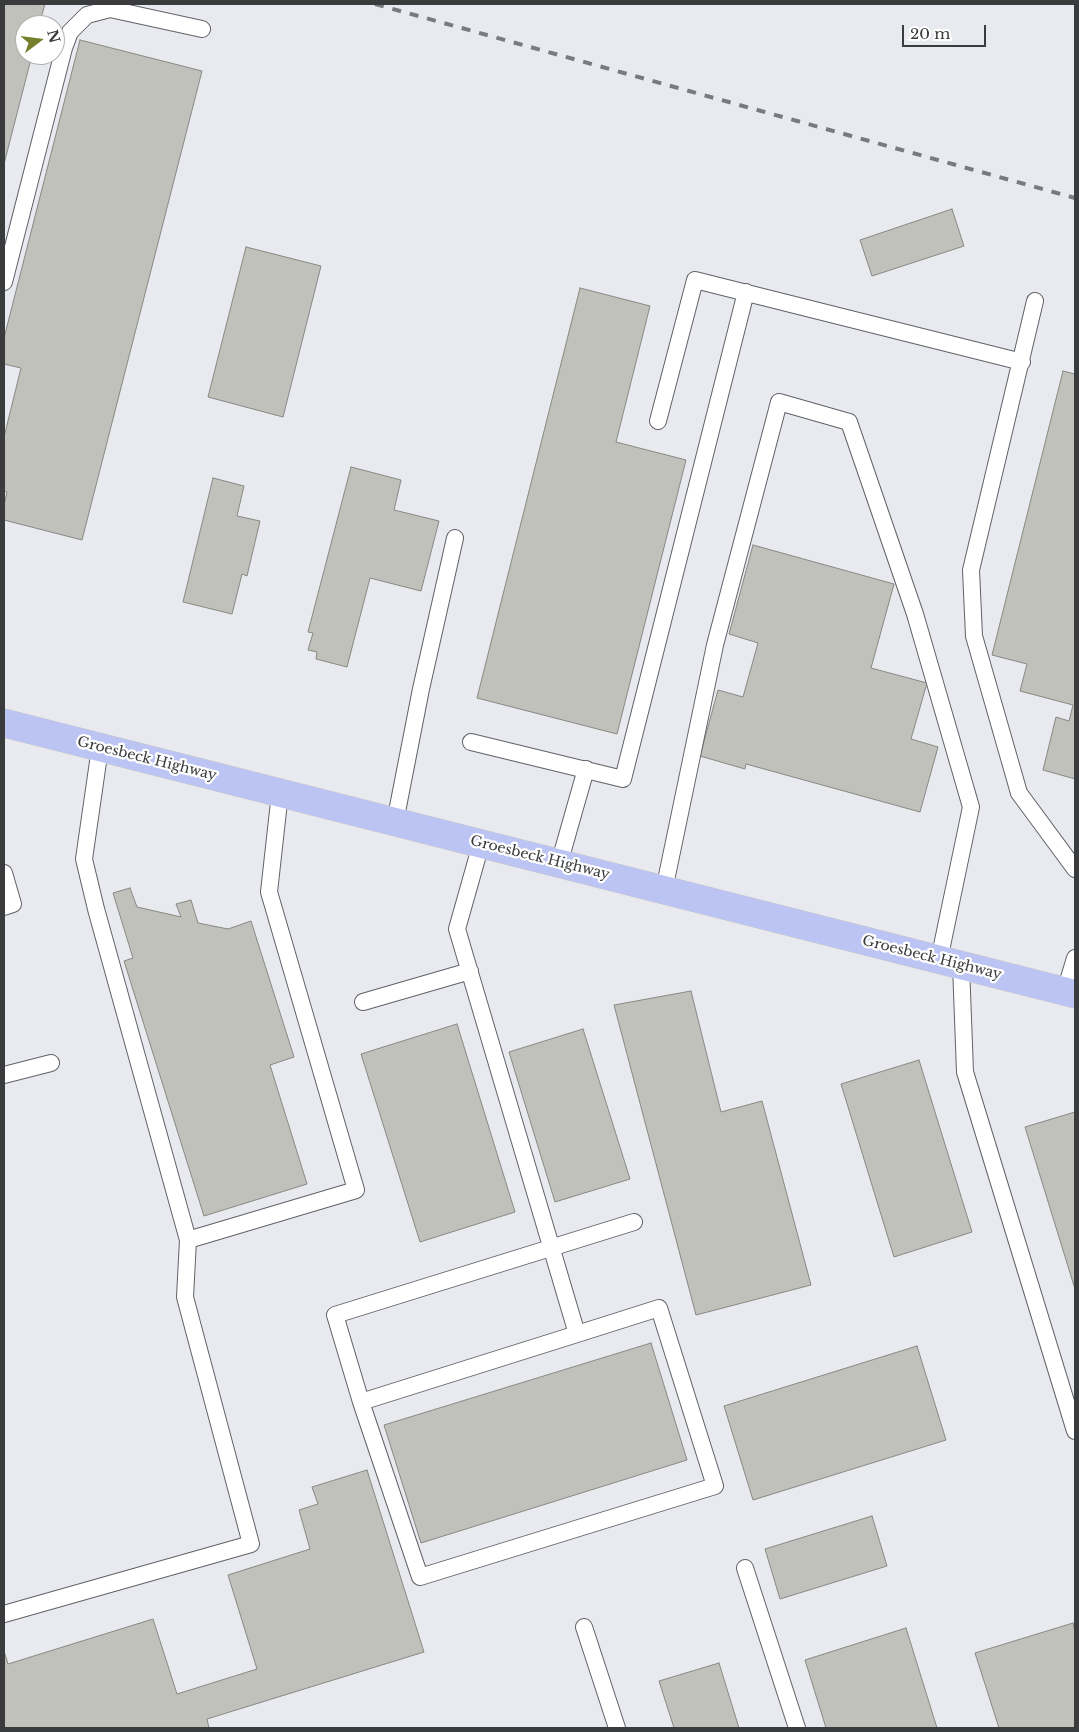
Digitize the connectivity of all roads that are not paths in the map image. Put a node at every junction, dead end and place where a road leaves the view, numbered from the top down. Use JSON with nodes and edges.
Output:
{"nodes":[{"id":1,"x":202,"y":29,"type":"dead end"},
{"id":2,"x":4,"y":282,"type":"edge"},
{"id":3,"x":746,"y":292,"type":"junction"},
{"id":4,"x":1036,"y":301,"type":"dead end"},
{"id":5,"x":1022,"y":362,"type":"junction"},
{"id":6,"x":658,"y":421,"type":"dead end"},
{"id":7,"x":455,"y":538,"type":"dead end"},
{"id":8,"x":4,"y":723,"type":"edge"},
{"id":9,"x":471,"y":742,"type":"dead end"},
{"id":10,"x":100,"y":748,"type":"junction"},
{"id":11,"x":586,"y":769,"type":"junction"},
{"id":12,"x":280,"y":793,"type":"junction"},
{"id":13,"x":395,"y":822,"type":"junction"},
{"id":14,"x":481,"y":844,"type":"junction"},
{"id":15,"x":559,"y":864,"type":"junction"},
{"id":16,"x":1075,"y":869,"type":"edge"},
{"id":17,"x":4,"y":873,"type":"edge"},
{"id":18,"x":664,"y":890,"type":"junction"},
{"id":19,"x":4,"y":907,"type":"edge"},
{"id":20,"x":1075,"y":958,"type":"edge"},
{"id":21,"x":950,"y":962,"type":"junction"},
{"id":22,"x":470,"y":971,"type":"junction"},
{"id":23,"x":1070,"y":992,"type":"edge"},
{"id":24,"x":363,"y":1002,"type":"dead end"},
{"id":25,"x":51,"y":1063,"type":"dead end"},
{"id":26,"x":4,"y":1075,"type":"edge"},
{"id":27,"x":634,"y":1222,"type":"dead end"},
{"id":28,"x":188,"y":1240,"type":"junction"},
{"id":29,"x":551,"y":1247,"type":"junction"},
{"id":30,"x":577,"y":1334,"type":"junction"},
{"id":31,"x":361,"y":1402,"type":"junction"},
{"id":32,"x":1075,"y":1431,"type":"edge"},
{"id":33,"x":745,"y":1568,"type":"dead end"},
{"id":34,"x":4,"y":1614,"type":"edge"},
{"id":35,"x":584,"y":1628,"type":"dead end"},
{"id":36,"x":617,"y":1728,"type":"edge"},
{"id":37,"x":796,"y":1728,"type":"edge"}],
"edges":[{"from":1,"to":2,"type":"lane"},
{"from":3,"to":5,"type":"lane"},
{"from":3,"to":6,"type":"lane"},
{"from":3,"to":11,"type":"lane"},
{"from":4,"to":5,"type":"lane"},
{"from":5,"to":16,"type":"lane"},
{"from":7,"to":13,"type":"lane"},
{"from":8,"to":10,"type":"main road","name":"Groesbeck Highway"},
{"from":9,"to":11,"type":"lane"},
{"from":10,"to":12,"type":"main road","name":"Groesbeck Highway"},
{"from":10,"to":28,"type":"lane"},
{"from":11,"to":15,"type":"lane"},
{"from":12,"to":13,"type":"main road","name":"Groesbeck Highway"},
{"from":12,"to":28,"type":"lane"},
{"from":13,"to":14,"type":"main road","name":"Groesbeck Highway"},
{"from":14,"to":15,"type":"main road","name":"Groesbeck Highway"},
{"from":14,"to":22,"type":"lane"},
{"from":15,"to":18,"type":"main road","name":"Groesbeck Highway"},
{"from":17,"to":19,"type":"lane"},
{"from":18,"to":21,"type":"main road","name":"Groesbeck Highway"},
{"from":18,"to":21,"type":"lane"},
{"from":20,"to":23,"type":"lane"},
{"from":21,"to":23,"type":"main road","name":"Groesbeck Highway"},
{"from":21,"to":32,"type":"lane"},
{"from":22,"to":24,"type":"lane"},
{"from":22,"to":29,"type":"lane"},
{"from":25,"to":26,"type":"lane"},
{"from":27,"to":29,"type":"lane"},
{"from":28,"to":34,"type":"lane"},
{"from":29,"to":30,"type":"lane"},
{"from":29,"to":31,"type":"lane"},
{"from":30,"to":31,"type":"lane"},
{"from":30,"to":31,"type":"lane"},
{"from":33,"to":37,"type":"lane"},
{"from":35,"to":36,"type":"lane"}]}
